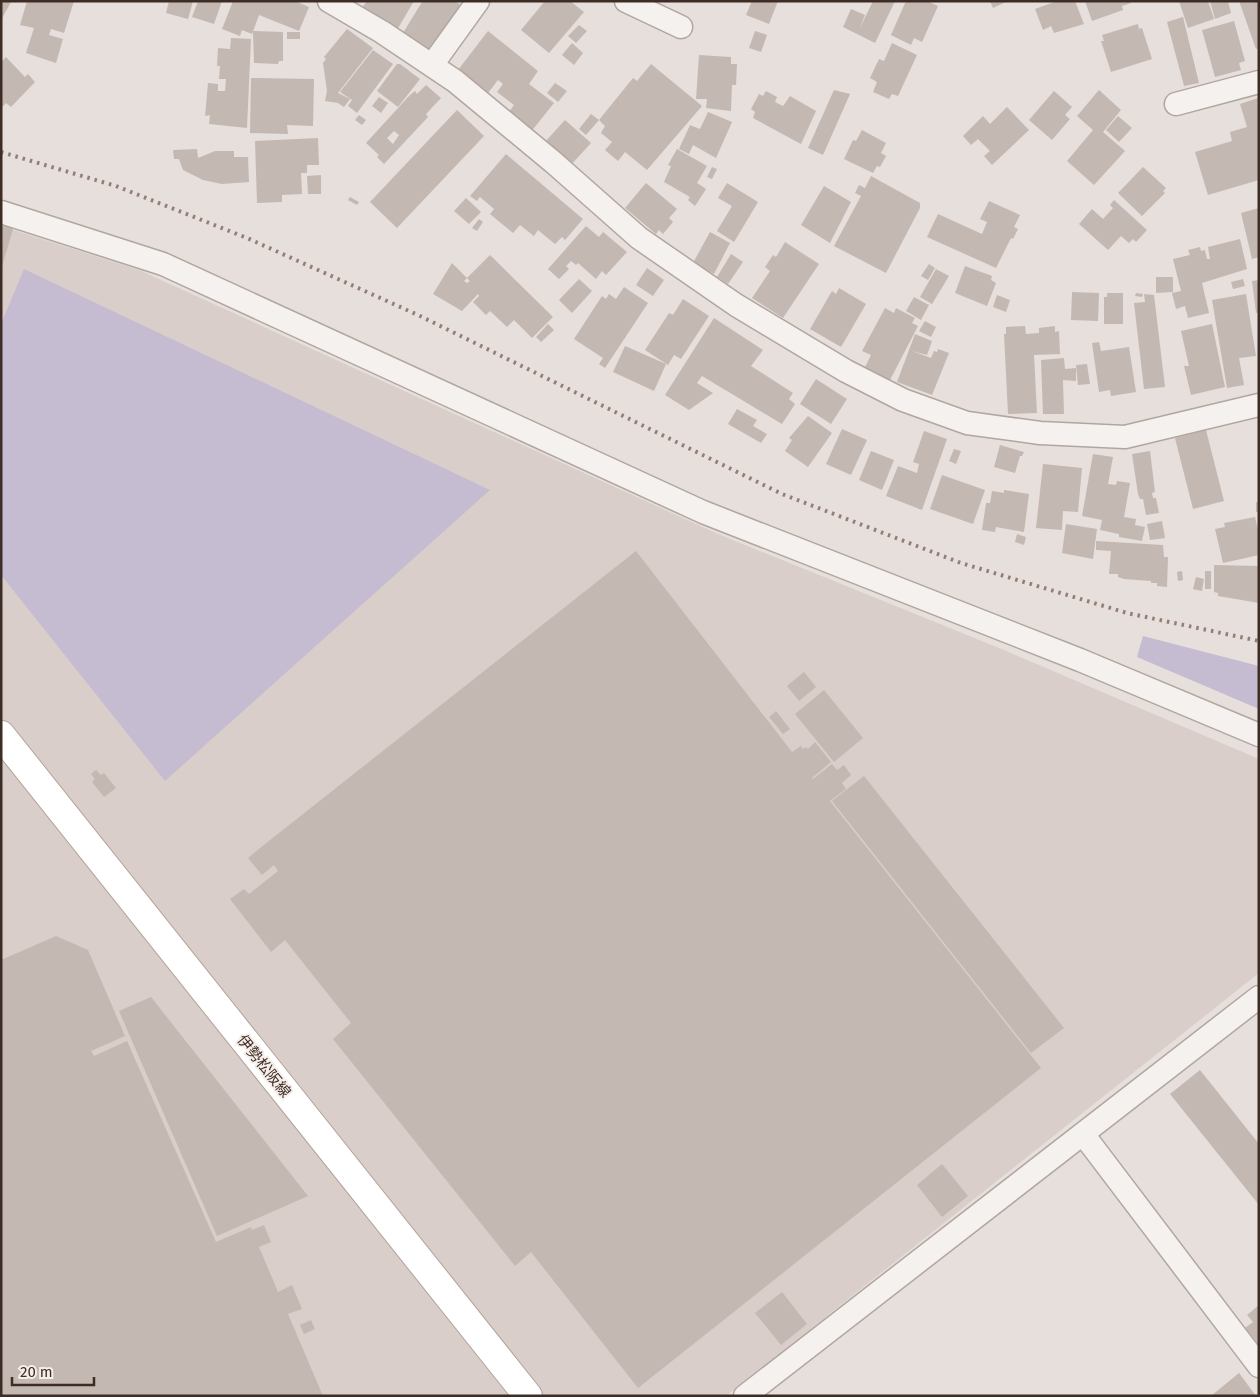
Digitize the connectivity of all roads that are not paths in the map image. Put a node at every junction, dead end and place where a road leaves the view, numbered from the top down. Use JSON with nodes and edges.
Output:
{"nodes":[{"id":1,"x":329,"y":1,"type":"edge"},
{"id":2,"x":478,"y":1,"type":"edge"},
{"id":3,"x":626,"y":1,"type":"edge"},
{"id":4,"x":680,"y":27,"type":"dead end"},
{"id":5,"x":432,"y":65,"type":"junction"},
{"id":6,"x":1259,"y":82,"type":"edge"},
{"id":7,"x":1176,"y":104,"type":"dead end"},
{"id":8,"x":1,"y":212,"type":"edge"},
{"id":9,"x":1259,"y":405,"type":"edge"},
{"id":10,"x":1,"y":735,"type":"edge"},
{"id":11,"x":1259,"y":735,"type":"edge"},
{"id":12,"x":1259,"y":997,"type":"edge"},
{"id":13,"x":1083,"y":1134,"type":"junction"},
{"id":14,"x":1259,"y":1366,"type":"edge"},
{"id":15,"x":528,"y":1396,"type":"edge"},
{"id":16,"x":745,"y":1396,"type":"edge"}],
"edges":[{"from":1,"to":5,"type":"street"},
{"from":2,"to":5,"type":"street"},
{"from":3,"to":4,"type":"street"},
{"from":5,"to":9,"type":"street"},
{"from":6,"to":7,"type":"street"},
{"from":8,"to":11,"type":"street"},
{"from":10,"to":15,"type":"main road","name":"伊勢松阪線"},
{"from":12,"to":13,"type":"street"},
{"from":13,"to":14,"type":"street"},
{"from":13,"to":16,"type":"street"}]}
